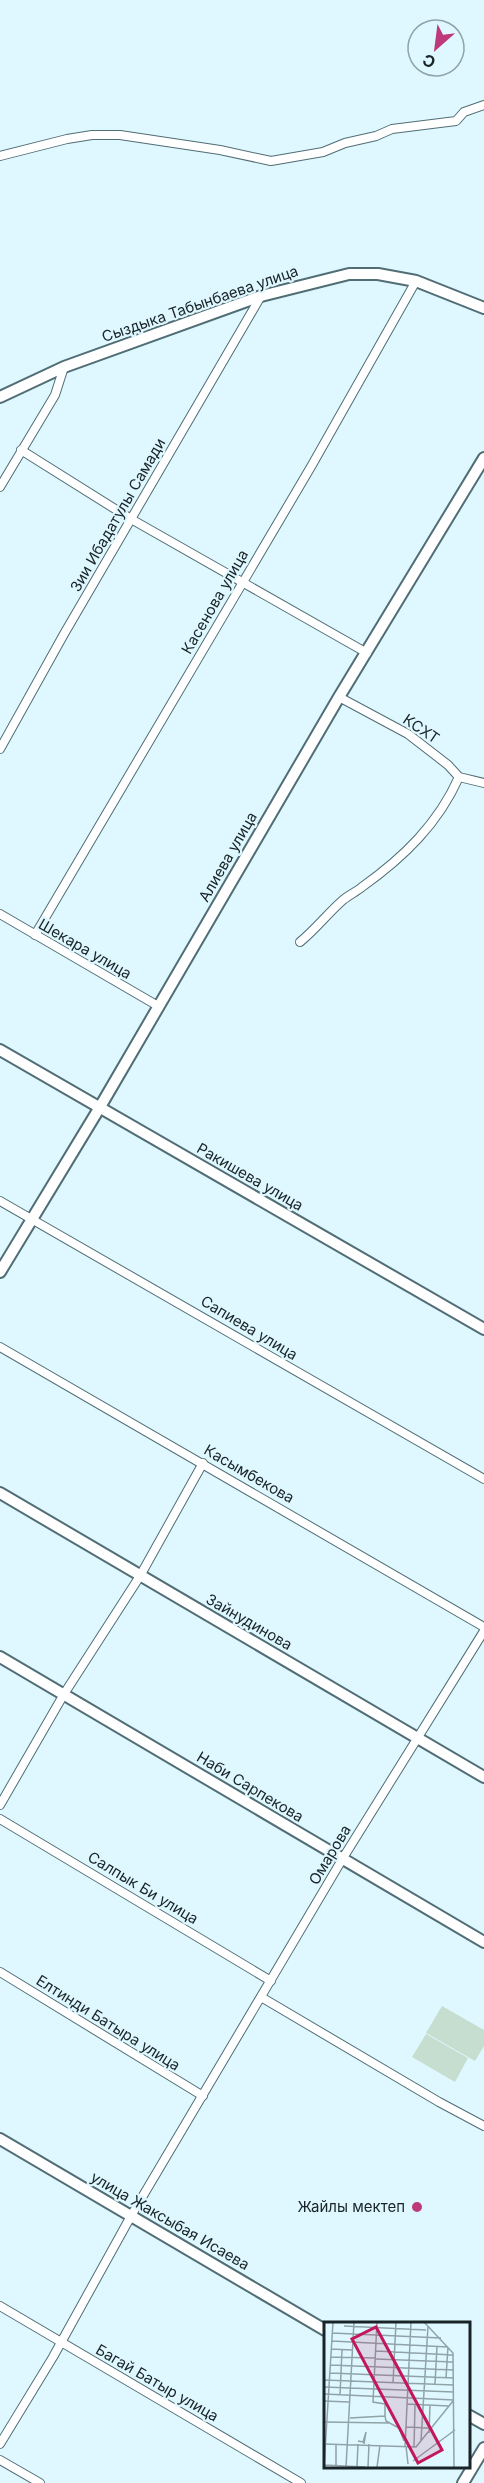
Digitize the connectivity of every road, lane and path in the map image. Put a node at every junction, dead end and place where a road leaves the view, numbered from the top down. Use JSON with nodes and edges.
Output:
{"nodes":[{"id":1,"x":484,"y":105,"type":"edge"},
{"id":2,"x":0,"y":156,"type":"edge"},
{"id":3,"x":416,"y":281,"type":"junction"},
{"id":4,"x":261,"y":296,"type":"junction"},
{"id":5,"x":484,"y":308,"type":"edge"},
{"id":6,"x":64,"y":367,"type":"junction"},
{"id":7,"x":0,"y":397,"type":"edge"},
{"id":8,"x":21,"y":450,"type":"junction"},
{"id":9,"x":484,"y":458,"type":"edge"},
{"id":10,"x":0,"y":488,"type":"edge"},
{"id":11,"x":131,"y":519,"type":"junction"},
{"id":12,"x":243,"y":582,"type":"junction"},
{"id":13,"x":367,"y":653,"type":"junction"},
{"id":14,"x":339,"y":697,"type":"junction"},
{"id":15,"x":0,"y":749,"type":"edge"},
{"id":16,"x":459,"y":777,"type":"junction"},
{"id":17,"x":484,"y":783,"type":"edge"},
{"id":18,"x":0,"y":914,"type":"edge"},
{"id":19,"x":35,"y":935,"type":"junction"},
{"id":20,"x":300,"y":942,"type":"dead end"},
{"id":21,"x":158,"y":1006,"type":"junction"},
{"id":22,"x":0,"y":1050,"type":"edge"},
{"id":23,"x":100,"y":1107,"type":"junction"},
{"id":24,"x":0,"y":1201,"type":"edge"},
{"id":25,"x":31,"y":1219,"type":"junction"},
{"id":26,"x":0,"y":1272,"type":"edge"},
{"id":27,"x":484,"y":1329,"type":"edge"},
{"id":28,"x":0,"y":1347,"type":"edge"},
{"id":29,"x":203,"y":1463,"type":"junction"},
{"id":30,"x":484,"y":1479,"type":"edge"},
{"id":31,"x":0,"y":1493,"type":"edge"},
{"id":32,"x":140,"y":1576,"type":"junction"},
{"id":33,"x":484,"y":1629,"type":"edge"},
{"id":34,"x":0,"y":1657,"type":"edge"},
{"id":35,"x":64,"y":1694,"type":"junction"},
{"id":36,"x":418,"y":1738,"type":"junction"},
{"id":37,"x":484,"y":1777,"type":"edge"},
{"id":38,"x":0,"y":1805,"type":"edge"},
{"id":39,"x":0,"y":1819,"type":"edge"},
{"id":40,"x":343,"y":1858,"type":"junction"},
{"id":41,"x":484,"y":1942,"type":"edge"},
{"id":42,"x":0,"y":1972,"type":"edge"},
{"id":43,"x":271,"y":1981,"type":"junction"},
{"id":44,"x":261,"y":1997,"type":"junction"},
{"id":45,"x":202,"y":2096,"type":"junction"},
{"id":46,"x":484,"y":2126,"type":"edge"},
{"id":47,"x":0,"y":2139,"type":"edge"},
{"id":48,"x":131,"y":2216,"type":"junction"},
{"id":49,"x":0,"y":2306,"type":"edge"},
{"id":50,"x":324,"y":2329,"type":"edge"},
{"id":51,"x":61,"y":2341,"type":"junction"},
{"id":52,"x":469,"y":2416,"type":"edge"},
{"id":53,"x":484,"y":2424,"type":"edge"},
{"id":54,"x":0,"y":2444,"type":"edge"},
{"id":55,"x":484,"y":2448,"type":"edge"},
{"id":56,"x":0,"y":2460,"type":"edge"},
{"id":57,"x":40,"y":2483,"type":"edge"},
{"id":58,"x":301,"y":2483,"type":"edge"},
{"id":59,"x":463,"y":2483,"type":"edge"}],
"edges":[{"from":1,"to":2,"type":"street"},
{"from":3,"to":4,"type":"street","name":"Сыздыка Табынбаева улица"},
{"from":3,"to":5,"type":"street","name":"Сыздыка Табынбаева улица"},
{"from":3,"to":12,"type":"street","name":"Касенова улица"},
{"from":4,"to":6,"type":"street","name":"Сыздыка Табынбаева улица"},
{"from":4,"to":11,"type":"street","name":"Зии Ибадатулы Самади"},
{"from":6,"to":7,"type":"street","name":"Сыздыка Табынбаева улица"},
{"from":6,"to":8,"type":"street"},
{"from":8,"to":10,"type":"street"},
{"from":8,"to":11,"type":"street"},
{"from":9,"to":13,"type":"street","name":"Алиева улица"},
{"from":11,"to":12,"type":"street"},
{"from":11,"to":15,"type":"street","name":"Зии Ибадатулы Самади"},
{"from":12,"to":13,"type":"street"},
{"from":12,"to":19,"type":"street","name":"Касенова улица"},
{"from":13,"to":14,"type":"street","name":"Алиева улица"},
{"from":14,"to":16,"type":"street","name":"КСХТ"},
{"from":14,"to":21,"type":"street","name":"Алиева улица"},
{"from":16,"to":17,"type":"street","name":"КСХТ"},
{"from":16,"to":20,"type":"street"},
{"from":18,"to":19,"type":"street","name":"Шекара улица"},
{"from":19,"to":21,"type":"street","name":"Шекара улица"},
{"from":21,"to":23,"type":"street","name":"Алиева улица"},
{"from":22,"to":23,"type":"street","name":"Ракишева улица"},
{"from":23,"to":25,"type":"street","name":"Алиева улица"},
{"from":23,"to":27,"type":"street","name":"Ракишева улица"},
{"from":24,"to":25,"type":"street","name":"Сапиева улица"},
{"from":25,"to":26,"type":"street","name":"Алиева улица"},
{"from":25,"to":30,"type":"street","name":"Сапиева улица"},
{"from":28,"to":29,"type":"street","name":"Касымбекова"},
{"from":29,"to":32,"type":"street"},
{"from":29,"to":33,"type":"street","name":"Касымбекова"},
{"from":31,"to":32,"type":"street","name":"Зайнудинова"},
{"from":32,"to":35,"type":"street"},
{"from":32,"to":36,"type":"street","name":"Зайнудинова"},
{"from":33,"to":36,"type":"street","name":"Омарова"},
{"from":34,"to":35,"type":"street","name":"Наби Сарпекова"},
{"from":35,"to":38,"type":"street"},
{"from":35,"to":40,"type":"street","name":"Наби Сарпекова"},
{"from":36,"to":37,"type":"street","name":"Зайнудинова"},
{"from":36,"to":40,"type":"street","name":"Омарова"},
{"from":39,"to":43,"type":"street","name":"Салпык Би улица"},
{"from":40,"to":41,"type":"street","name":"Наби Сарпекова"},
{"from":40,"to":43,"type":"street","name":"Омарова"},
{"from":42,"to":45,"type":"street","name":"Елтинди Батыра улица"},
{"from":43,"to":44,"type":"street","name":"Омарова"},
{"from":44,"to":45,"type":"street","name":"Омарова"},
{"from":44,"to":46,"type":"street"},
{"from":45,"to":48,"type":"street","name":"Омарова"},
{"from":47,"to":48,"type":"street","name":"улица Жаксыбая Исаева"},
{"from":48,"to":50,"type":"street","name":"улица Жаксыбая Исаева"},
{"from":48,"to":51,"type":"street","name":"Омарова"},
{"from":49,"to":51,"type":"street","name":"Багай Батыр улица"},
{"from":51,"to":54,"type":"street","name":"Омарова"},
{"from":51,"to":58,"type":"street","name":"Багай Батыр улица"},
{"from":52,"to":53,"type":"street"},
{"from":55,"to":59,"type":"street"},
{"from":56,"to":57,"type":"street"}]}
